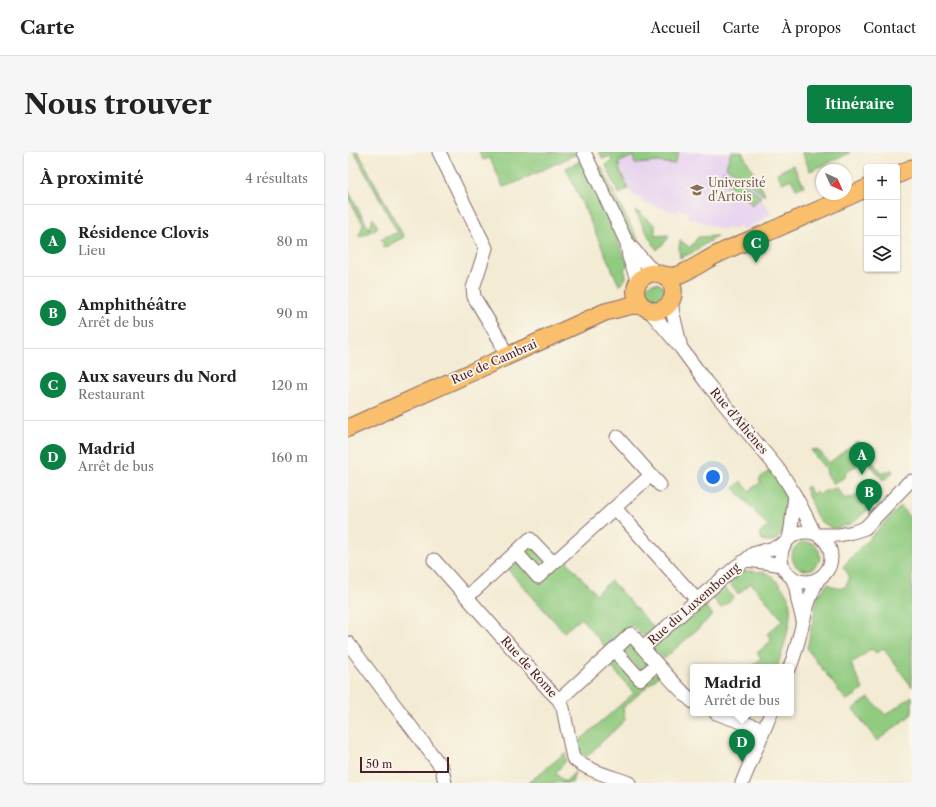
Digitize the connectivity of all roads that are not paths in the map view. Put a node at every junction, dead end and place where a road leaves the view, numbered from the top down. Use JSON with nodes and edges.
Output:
{"nodes":[{"id":1,"x":439,"y":152,"type":"edge"},
{"id":2,"x":584,"y":152,"type":"edge"},
{"id":3,"x":912,"y":168,"type":"edge"},
{"id":4,"x":900,"y":174,"type":"edge"},
{"id":5,"x":912,"y":179,"type":"edge"},
{"id":6,"x":900,"y":185,"type":"edge"},
{"id":7,"x":864,"y":189,"type":"edge"},
{"id":8,"x":865,"y":200,"type":"edge"},
{"id":9,"x":626,"y":242,"type":"junction"},
{"id":10,"x":661,"y":274,"type":"junction"},
{"id":11,"x":637,"y":286,"type":"junction"},
{"id":12,"x":672,"y":299,"type":"junction"},
{"id":13,"x":645,"y":308,"type":"junction"},
{"id":14,"x":681,"y":348,"type":"junction"},
{"id":15,"x":503,"y":349,"type":"junction"},
{"id":16,"x":348,"y":417,"type":"edge"},
{"id":17,"x":348,"y":428,"type":"edge"},
{"id":18,"x":616,"y":437,"type":"dead end"},
{"id":19,"x":651,"y":475,"type":"junction"},
{"id":20,"x":912,"y":481,"type":"edge"},
{"id":21,"x":660,"y":485,"type":"dead end"},
{"id":22,"x":795,"y":495,"type":"junction"},
{"id":23,"x":615,"y":508,"type":"junction"},
{"id":24,"x":816,"y":534,"type":"junction"},
{"id":25,"x":786,"y":542,"type":"junction"},
{"id":26,"x":516,"y":552,"type":"junction"},
{"id":27,"x":434,"y":560,"type":"dead end"},
{"id":28,"x":746,"y":560,"type":"junction"},
{"id":29,"x":553,"y":563,"type":"junction"},
{"id":30,"x":782,"y":565,"type":"junction"},
{"id":31,"x":792,"y":577,"type":"junction"},
{"id":32,"x":818,"y":578,"type":"junction"},
{"id":33,"x":467,"y":597,"type":"junction"},
{"id":34,"x":697,"y":600,"type":"junction"},
{"id":35,"x":804,"y":620,"type":"junction"},
{"id":36,"x":348,"y":643,"type":"edge"},
{"id":37,"x":643,"y":648,"type":"junction"},
{"id":38,"x":614,"y":650,"type":"junction"},
{"id":39,"x":657,"y":664,"type":"junction"},
{"id":40,"x":791,"y":664,"type":"edge"},
{"id":41,"x":690,"y":699,"type":"edge"},
{"id":42,"x":559,"y":700,"type":"junction"},
{"id":43,"x":724,"y":716,"type":"edge"},
{"id":44,"x":770,"y":716,"type":"edge"},
{"id":45,"x":764,"y":730,"type":"junction"},
{"id":46,"x":445,"y":783,"type":"edge"},
{"id":47,"x":629,"y":783,"type":"edge"},
{"id":48,"x":742,"y":783,"type":"edge"}],
"edges":[{"from":1,"to":15,"type":"street"},
{"from":2,"to":9,"type":"street"},
{"from":3,"to":4,"type":"main road"},
{"from":5,"to":6,"type":"main road"},
{"from":7,"to":10,"type":"main road"},
{"from":8,"to":12,"type":"main road"},
{"from":9,"to":10,"type":"street"},
{"from":9,"to":11,"type":"street"},
{"from":10,"to":11,"type":"main road"},
{"from":10,"to":12,"type":"main road"},
{"from":11,"to":13,"type":"main road"},
{"from":11,"to":15,"type":"main road","name":"Rue de Cambrai"},
{"from":12,"to":13,"type":"main road"},
{"from":12,"to":14,"type":"street"},
{"from":13,"to":14,"type":"street","name":"Rue d'Athènes"},
{"from":13,"to":17,"type":"main road","name":"Rue de Cambrai"},
{"from":14,"to":22,"type":"street","name":"Rue d'Athènes"},
{"from":15,"to":16,"type":"main road","name":"Rue de Cambrai"},
{"from":18,"to":19,"type":"street"},
{"from":19,"to":21,"type":"street"},
{"from":19,"to":23,"type":"street"},
{"from":20,"to":24,"type":"street"},
{"from":22,"to":24,"type":"street","name":"Rue d'Athènes"},
{"from":22,"to":25,"type":"street"},
{"from":23,"to":29,"type":"street"},
{"from":23,"to":34,"type":"street"},
{"from":24,"to":25,"type":"street"},
{"from":24,"to":32,"type":"street"},
{"from":25,"to":28,"type":"street","name":"Rue du Luxembourg"},
{"from":25,"to":30,"type":"street"},
{"from":26,"to":29,"type":"street"},
{"from":26,"to":29,"type":"street"},
{"from":26,"to":33,"type":"street"},
{"from":27,"to":33,"type":"street","name":"Rue de Rome"},
{"from":28,"to":30,"type":"street","name":"Rue du Luxembourg"},
{"from":28,"to":34,"type":"street","name":"Rue du Luxembourg"},
{"from":30,"to":31,"type":"street"},
{"from":31,"to":32,"type":"street"},
{"from":31,"to":35,"type":"street"},
{"from":32,"to":35,"type":"street"},
{"from":33,"to":42,"type":"street","name":"Rue de Rome"},
{"from":34,"to":37,"type":"street","name":"Rue du Luxembourg"},
{"from":35,"to":40,"type":"street"},
{"from":36,"to":46,"type":"street"},
{"from":37,"to":38,"type":"street"},
{"from":37,"to":39,"type":"street"},
{"from":38,"to":39,"type":"street"},
{"from":38,"to":42,"type":"street"},
{"from":39,"to":41,"type":"street"},
{"from":42,"to":47,"type":"street","name":"Rue de Rome"},
{"from":43,"to":45,"type":"street"},
{"from":44,"to":45,"type":"street"},
{"from":45,"to":48,"type":"street"}]}
